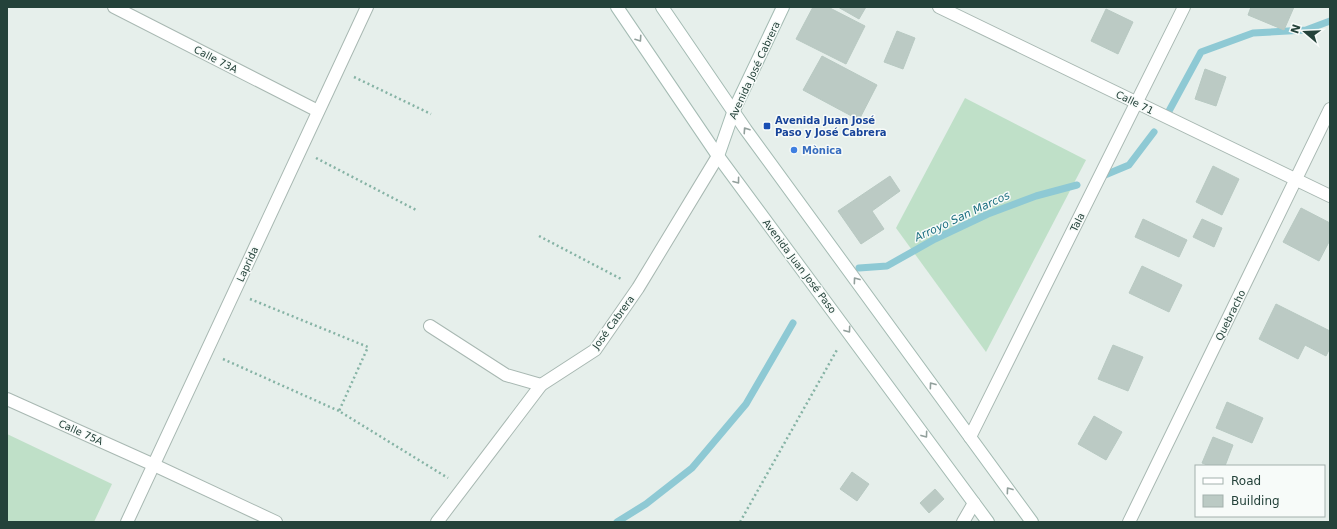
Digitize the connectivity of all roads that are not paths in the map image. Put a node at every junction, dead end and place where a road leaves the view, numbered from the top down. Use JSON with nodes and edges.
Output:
{"nodes":[{"id":1,"x":114,"y":7,"type":"edge"},
{"id":2,"x":368,"y":7,"type":"edge"},
{"id":3,"x":617,"y":7,"type":"edge"},
{"id":4,"x":662,"y":7,"type":"edge"},
{"id":5,"x":783,"y":7,"type":"edge"},
{"id":6,"x":939,"y":7,"type":"edge"},
{"id":7,"x":1184,"y":7,"type":"edge"},
{"id":8,"x":1136,"y":103,"type":"junction"},
{"id":9,"x":1330,"y":109,"type":"edge"},
{"id":10,"x":734,"y":110,"type":"junction"},
{"id":11,"x":318,"y":111,"type":"junction"},
{"id":12,"x":718,"y":156,"type":"junction"},
{"id":13,"x":1295,"y":180,"type":"junction"},
{"id":14,"x":1330,"y":196,"type":"edge"},
{"id":15,"x":430,"y":326,"type":"dead end"},
{"id":16,"x":541,"y":385,"type":"junction"},
{"id":17,"x":7,"y":399,"type":"edge"},
{"id":18,"x":970,"y":437,"type":"junction"},
{"id":19,"x":154,"y":465,"type":"junction"},
{"id":20,"x":974,"y":502,"type":"junction"},
{"id":21,"x":127,"y":522,"type":"edge"},
{"id":22,"x":276,"y":522,"type":"edge"},
{"id":23,"x":437,"y":522,"type":"edge"},
{"id":24,"x":963,"y":522,"type":"edge"},
{"id":25,"x":988,"y":522,"type":"edge"},
{"id":26,"x":1032,"y":522,"type":"edge"},
{"id":27,"x":1130,"y":522,"type":"edge"}],
"edges":[{"from":1,"to":11,"type":"street","name":"Calle 73A"},
{"from":2,"to":11,"type":"street","name":"Laprida"},
{"from":3,"to":12,"type":"street","name":"Avenida Juan José Paso","one_way":true},
{"from":4,"to":10,"type":"street"},
{"from":5,"to":10,"type":"street","name":"Avenida José Cabrera"},
{"from":6,"to":8,"type":"street","name":"Calle 71"},
{"from":7,"to":8,"type":"street","name":"Tala"},
{"from":8,"to":13,"type":"street","name":"Calle 71"},
{"from":8,"to":18,"type":"street","name":"Tala"},
{"from":9,"to":13,"type":"street","name":"Quebracho"},
{"from":10,"to":12,"type":"street","name":"Avenida José Cabrera"},
{"from":18,"to":10,"type":"street","one_way":true},
{"from":11,"to":19,"type":"street","name":"Laprida"},
{"from":12,"to":16,"type":"street","name":"José Cabrera"},
{"from":12,"to":20,"type":"street","name":"Avenida Juan José Paso","one_way":true},
{"from":13,"to":14,"type":"street","name":"Calle 71"},
{"from":13,"to":27,"type":"street","name":"Quebracho"},
{"from":15,"to":16,"type":"street"},
{"from":16,"to":23,"type":"street","name":"José Cabrera"},
{"from":17,"to":19,"type":"street","name":"Calle 75A"},
{"from":26,"to":18,"type":"street","one_way":true},
{"from":19,"to":21,"type":"street","name":"Laprida"},
{"from":19,"to":22,"type":"street","name":"Calle 75A"},
{"from":20,"to":24,"type":"street"},
{"from":20,"to":25,"type":"street","name":"Avenida Juan José Paso"}]}
